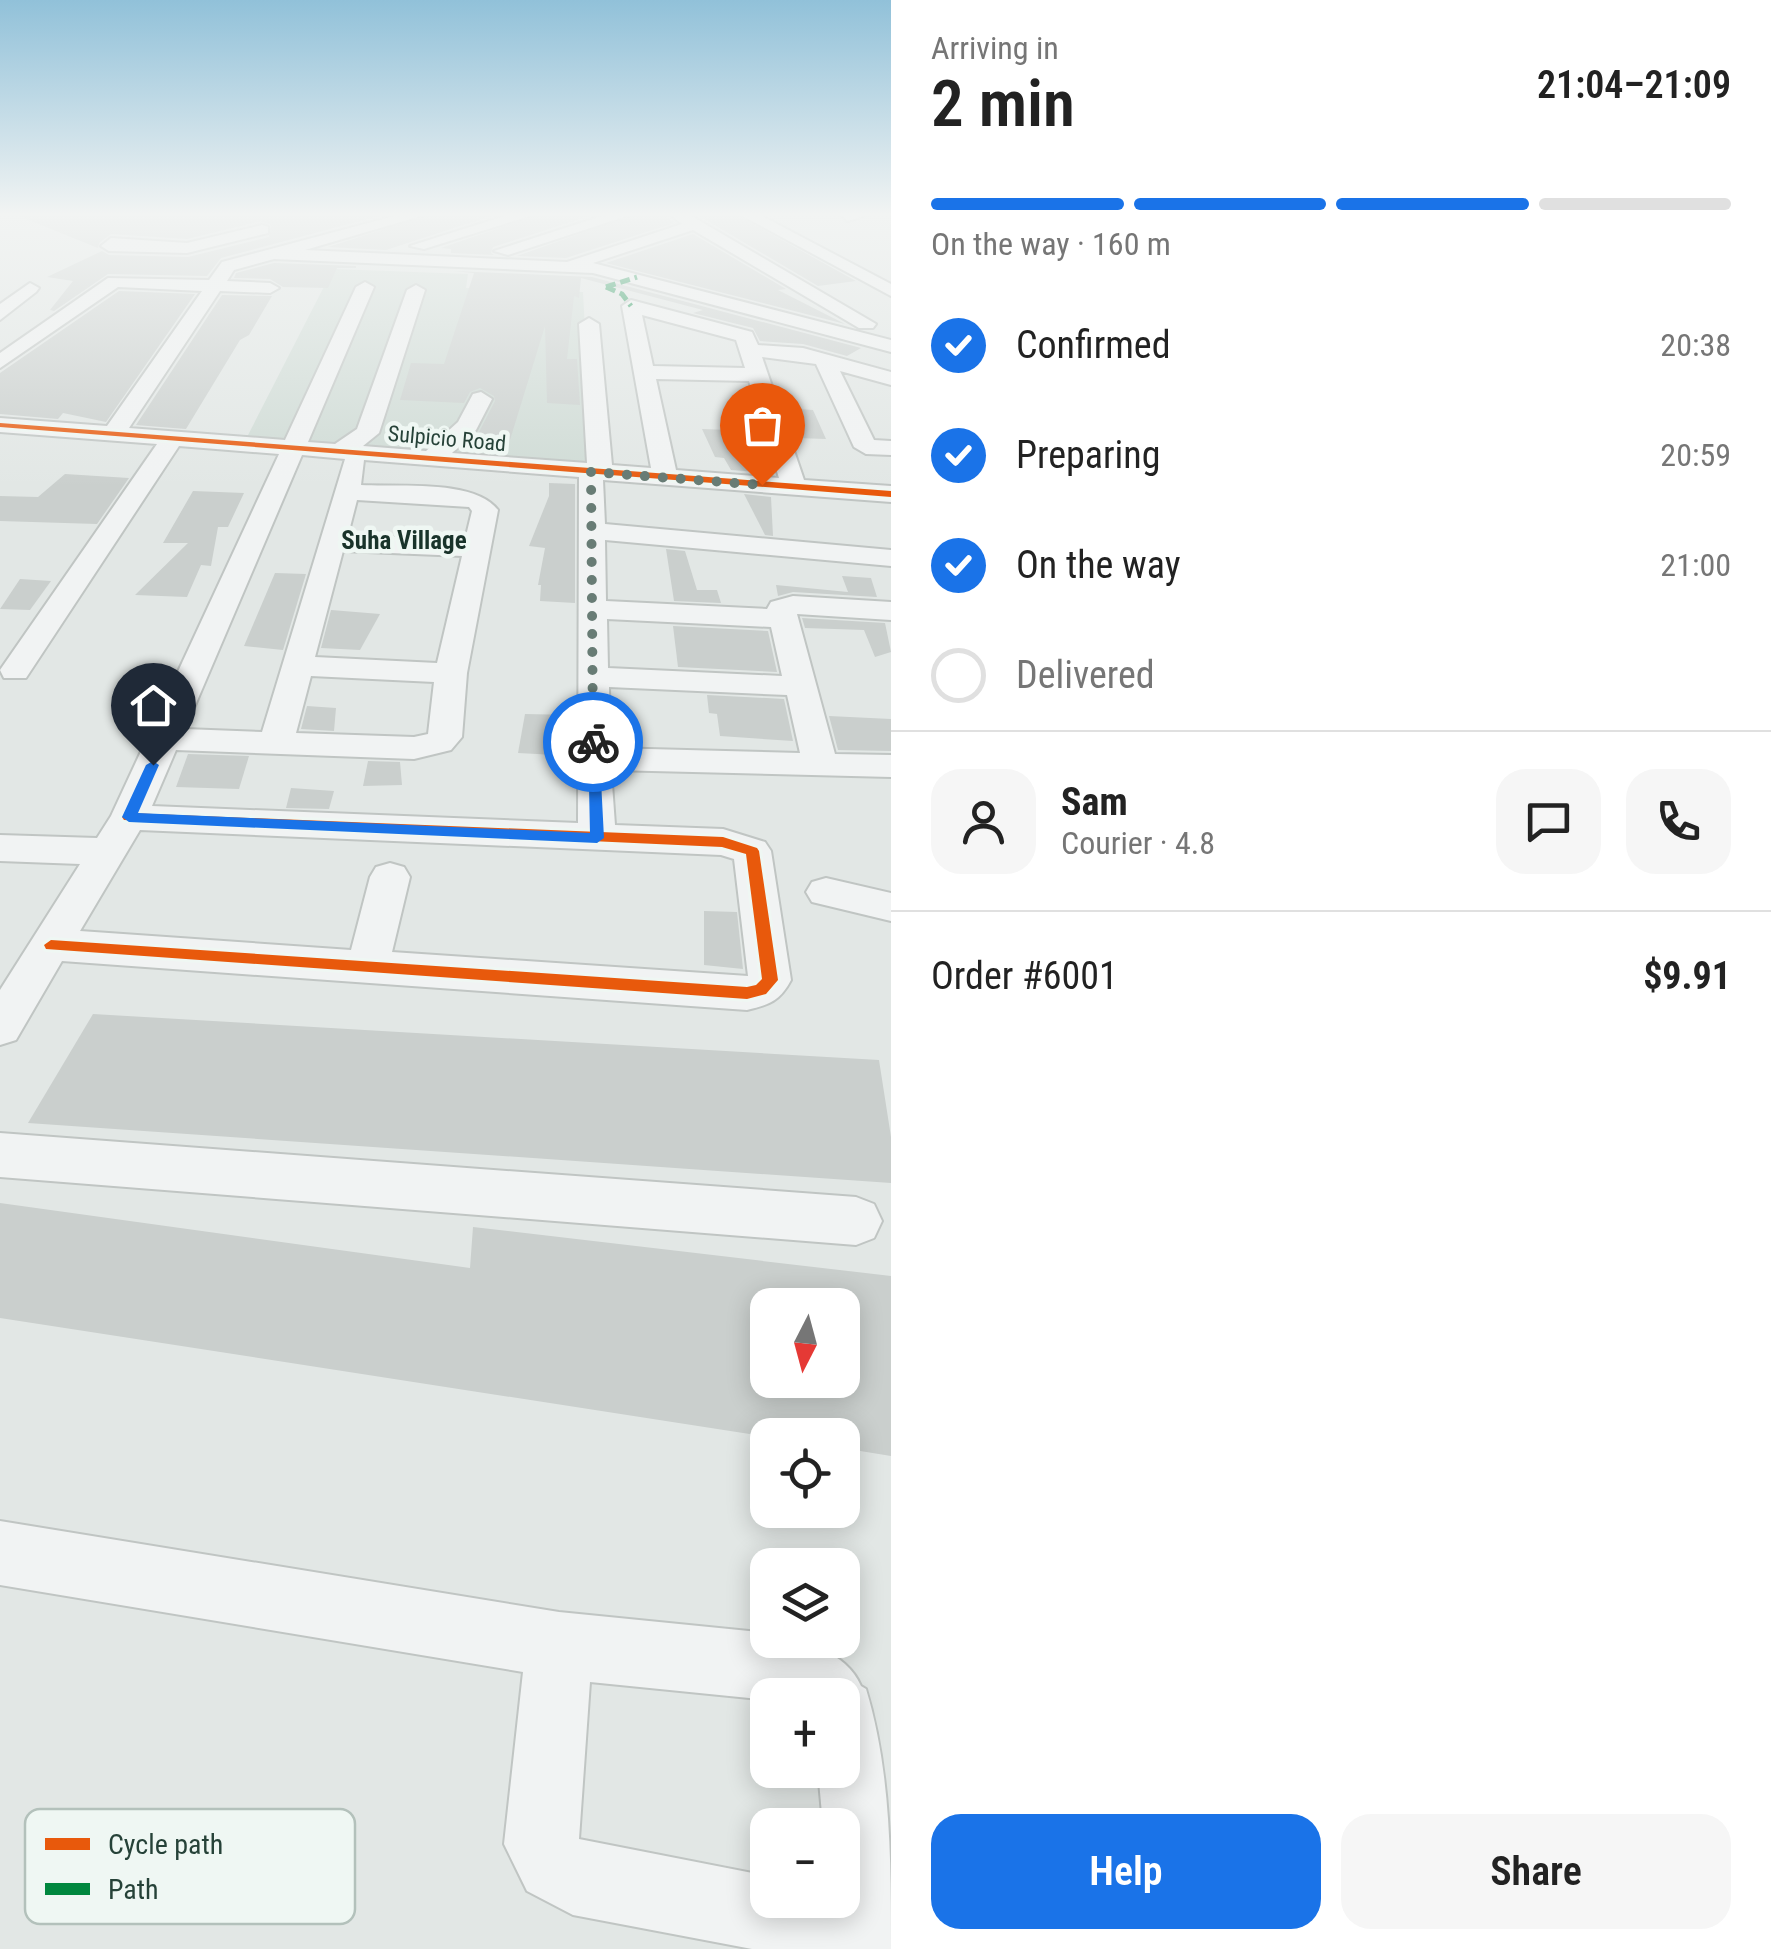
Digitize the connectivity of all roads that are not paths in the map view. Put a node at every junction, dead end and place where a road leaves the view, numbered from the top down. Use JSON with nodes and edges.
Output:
{"nodes":[{"id":1,"x":79,"y":305,"type":"edge"},
{"id":2,"x":202,"y":305,"type":"edge"},
{"id":3,"x":356,"y":305,"type":"edge"},
{"id":4,"x":411,"y":305,"type":"edge"},
{"id":5,"x":744,"y":305,"type":"edge"},
{"id":6,"x":831,"y":305,"type":"edge"},
{"id":7,"x":589,"y":324,"type":"dead end"},
{"id":8,"x":891,"y":342,"type":"edge"},
{"id":9,"x":747,"y":343,"type":"junction"},
{"id":10,"x":824,"y":360,"type":"junction"},
{"id":11,"x":0,"y":362,"type":"edge"},
{"id":12,"x":642,"y":372,"type":"junction"},
{"id":13,"x":758,"y":375,"type":"junction"},
{"id":14,"x":891,"y":380,"type":"edge"},
{"id":15,"x":481,"y":399,"type":"dead end"},
{"id":16,"x":849,"y":411,"type":"junction"},
{"id":17,"x":877,"y":412,"type":"dead end"},
{"id":18,"x":0,"y":425,"type":"edge"},
{"id":19,"x":114,"y":433,"type":"junction"},
{"id":20,"x":173,"y":438,"type":"junction"},
{"id":21,"x":291,"y":448,"type":"junction"},
{"id":22,"x":891,"y":448,"type":"edge"},
{"id":23,"x":347,"y":452,"type":"junction"},
{"id":24,"x":431,"y":459,"type":"junction"},
{"id":25,"x":595,"y":472,"type":"junction"},
{"id":26,"x":665,"y":478,"type":"junction"},
{"id":27,"x":794,"y":488,"type":"junction"},
{"id":28,"x":348,"y":492,"type":"junction"},
{"id":29,"x":891,"y":494,"type":"edge"},
{"id":30,"x":592,"y":531,"type":"junction"},
{"id":31,"x":334,"y":542,"type":"junction"},
{"id":32,"x":477,"y":550,"type":"junction"},
{"id":33,"x":891,"y":558,"type":"edge"},
{"id":34,"x":591,"y":610,"type":"junction"},
{"id":35,"x":891,"y":611,"type":"edge"},
{"id":36,"x":783,"y":619,"type":"junction"},
{"id":37,"x":297,"y":666,"type":"junction"},
{"id":38,"x":14,"y":671,"type":"dead end"},
{"id":39,"x":451,"y":673,"type":"junction"},
{"id":40,"x":594,"y":677,"type":"junction"},
{"id":41,"x":799,"y":686,"type":"junction"},
{"id":42,"x":165,"y":739,"type":"junction"},
{"id":43,"x":276,"y":743,"type":"junction"},
{"id":44,"x":593,"y":759,"type":"junction"},
{"id":45,"x":820,"y":763,"type":"junction"},
{"id":46,"x":891,"y":766,"type":"edge"},
{"id":47,"x":129,"y":817,"type":"junction"},
{"id":48,"x":597,"y":838,"type":"junction"},
{"id":49,"x":0,"y":848,"type":"edge"},
{"id":50,"x":108,"y":852,"type":"junction"},
{"id":51,"x":390,"y":878,"type":"dead end"},
{"id":52,"x":826,"y":892,"type":"dead end"},
{"id":53,"x":891,"y":907,"type":"edge"},
{"id":54,"x":51,"y":945,"type":"junction"},
{"id":55,"x":366,"y":967,"type":"junction"},
{"id":56,"x":0,"y":1028,"type":"edge"},
{"id":57,"x":0,"y":1155,"type":"edge"},
{"id":58,"x":856,"y":1221,"type":"dead end"},
{"id":59,"x":0,"y":1553,"type":"edge"},
{"id":60,"x":559,"y":1646,"type":"junction"},
{"id":61,"x":803,"y":1678,"type":"edge"},
{"id":62,"x":856,"y":1788,"type":"edge"},
{"id":63,"x":871,"y":1941,"type":"edge"}],
"edges":[{"from":1,"to":11,"type":"street"},
{"from":2,"to":19,"type":"street"},
{"from":3,"to":21,"type":"street"},
{"from":4,"to":23,"type":"street"},
{"from":5,"to":8,"type":"street"},
{"from":6,"to":8,"type":"street"},
{"from":7,"to":25,"type":"street"},
{"from":9,"to":10,"type":"street"},
{"from":9,"to":12,"type":"street"},
{"from":9,"to":13,"type":"street"},
{"from":10,"to":14,"type":"street"},
{"from":10,"to":16,"type":"street"},
{"from":12,"to":13,"type":"street"},
{"from":12,"to":26,"type":"street"},
{"from":13,"to":27,"type":"street"},
{"from":15,"to":24,"type":"street"},
{"from":16,"to":17,"type":"street"},
{"from":16,"to":22,"type":"street"},
{"from":18,"to":19,"type":"street","name":"Sulpicio Road"},
{"from":19,"to":20,"type":"street","name":"Sulpicio Road"},
{"from":20,"to":21,"type":"street","name":"Sulpicio Road"},
{"from":20,"to":38,"type":"street"},
{"from":21,"to":23,"type":"street","name":"Sulpicio Road"},
{"from":21,"to":42,"type":"street"},
{"from":23,"to":24,"type":"street","name":"Sulpicio Road"},
{"from":23,"to":28,"type":"street"},
{"from":24,"to":25,"type":"street","name":"Sulpicio Road"},
{"from":25,"to":26,"type":"street","name":"Sulpicio Road"},
{"from":25,"to":30,"type":"street"},
{"from":26,"to":27,"type":"street","name":"Sulpicio Road"},
{"from":27,"to":29,"type":"street","name":"Sulpicio Road"},
{"from":28,"to":31,"type":"street"},
{"from":28,"to":32,"type":"street"},
{"from":30,"to":33,"type":"street"},
{"from":30,"to":34,"type":"street"},
{"from":31,"to":32,"type":"street"},
{"from":31,"to":37,"type":"street"},
{"from":32,"to":39,"type":"street"},
{"from":34,"to":36,"type":"street"},
{"from":34,"to":40,"type":"street"},
{"from":35,"to":36,"type":"street"},
{"from":36,"to":41,"type":"street"},
{"from":37,"to":39,"type":"street"},
{"from":37,"to":43,"type":"street"},
{"from":39,"to":43,"type":"street"},
{"from":40,"to":41,"type":"street"},
{"from":40,"to":44,"type":"street"},
{"from":41,"to":45,"type":"street"},
{"from":42,"to":43,"type":"street"},
{"from":42,"to":47,"type":"street"},
{"from":44,"to":45,"type":"street"},
{"from":44,"to":48,"type":"street"},
{"from":45,"to":46,"type":"street"},
{"from":47,"to":48,"type":"street"},
{"from":47,"to":50,"type":"street"},
{"from":48,"to":55,"type":"street"},
{"from":49,"to":50,"type":"street"},
{"from":50,"to":54,"type":"street"},
{"from":51,"to":55,"type":"street"},
{"from":52,"to":53,"type":"street"},
{"from":54,"to":55,"type":"street"},
{"from":54,"to":56,"type":"street"},
{"from":57,"to":58,"type":"street"},
{"from":59,"to":60,"type":"street"},
{"from":60,"to":61,"type":"street"},
{"from":60,"to":63,"type":"street"},
{"from":62,"to":63,"type":"street"}]}
